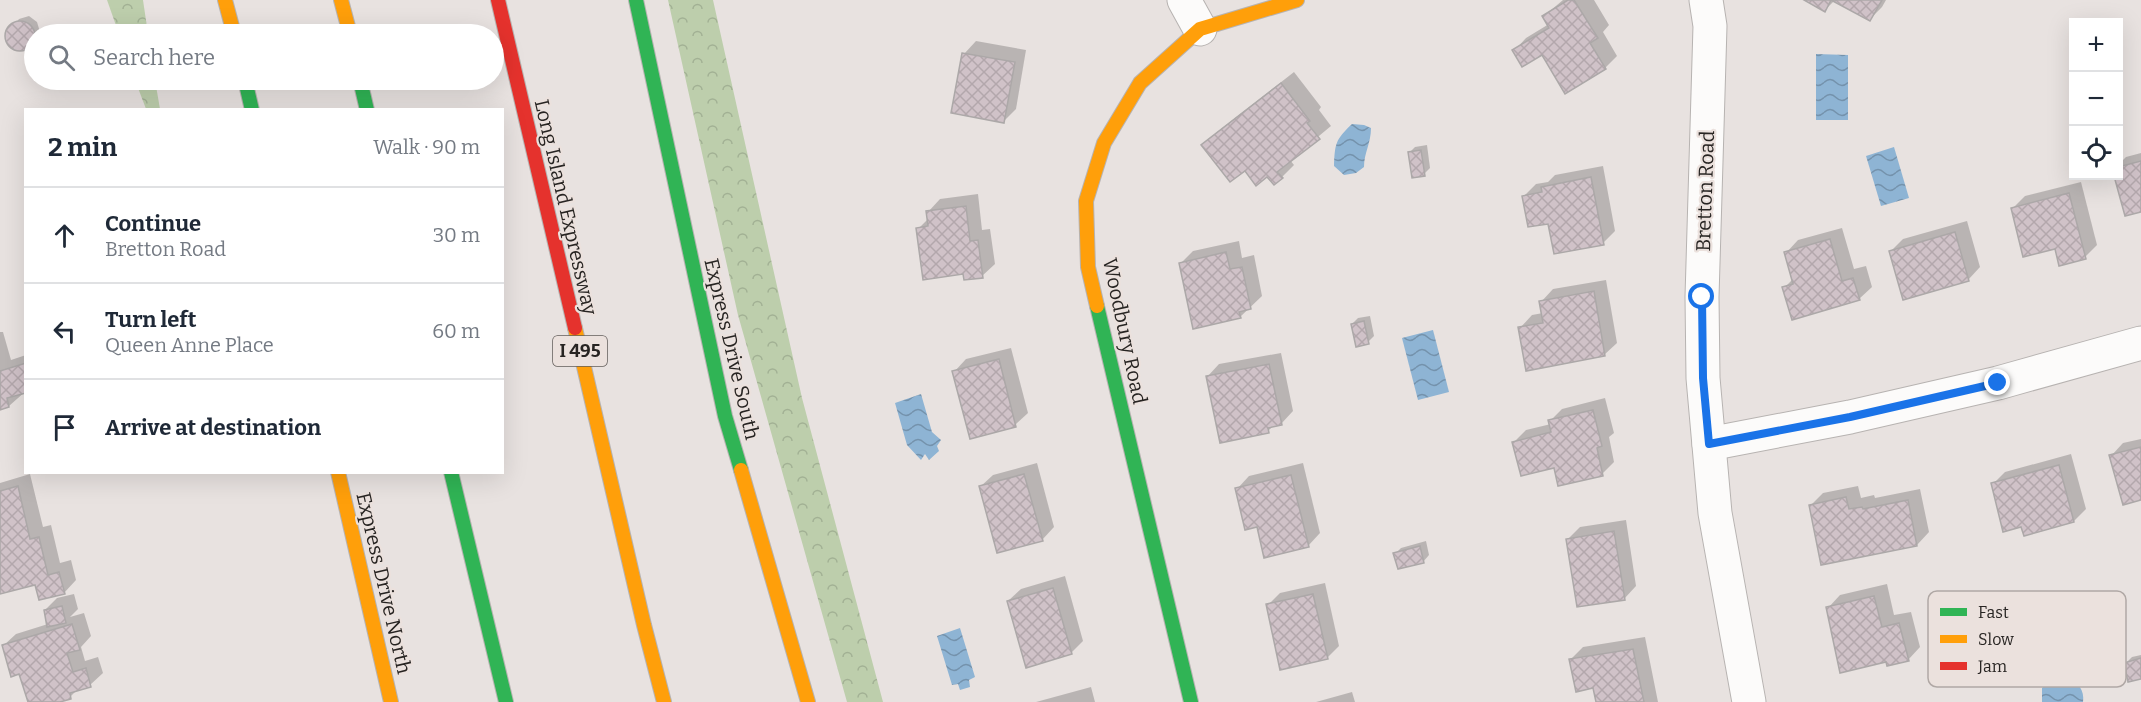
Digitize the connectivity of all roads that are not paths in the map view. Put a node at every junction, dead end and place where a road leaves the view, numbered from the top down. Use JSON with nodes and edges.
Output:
{"nodes":[{"id":1,"x":225,"y":0,"type":"edge"},
{"id":2,"x":341,"y":0,"type":"edge"},
{"id":3,"x":498,"y":0,"type":"edge"},
{"id":4,"x":636,"y":0,"type":"edge"},
{"id":5,"x":1184,"y":0,"type":"edge"},
{"id":6,"x":1297,"y":0,"type":"edge"},
{"id":7,"x":1706,"y":0,"type":"edge"},
{"id":8,"x":231,"y":24,"type":"edge"},
{"id":9,"x":347,"y":24,"type":"edge"},
{"id":10,"x":504,"y":24,"type":"edge"},
{"id":11,"x":504,"y":26,"type":"edge"},
{"id":12,"x":1200,"y":28,"type":"junction"},
{"id":13,"x":247,"y":90,"type":"edge"},
{"id":14,"x":362,"y":90,"type":"edge"},
{"id":15,"x":252,"y":108,"type":"edge"},
{"id":16,"x":367,"y":108,"type":"edge"},
{"id":17,"x":2141,"y":343,"type":"edge"},
{"id":18,"x":1709,"y":444,"type":"junction"},
{"id":19,"x":338,"y":474,"type":"edge"},
{"id":20,"x":452,"y":474,"type":"edge"},
{"id":21,"x":391,"y":702,"type":"edge"},
{"id":22,"x":506,"y":702,"type":"edge"},
{"id":23,"x":664,"y":702,"type":"edge"},
{"id":24,"x":808,"y":702,"type":"edge"},
{"id":25,"x":1191,"y":702,"type":"edge"},
{"id":26,"x":1749,"y":702,"type":"edge"}],
"edges":[{"from":1,"to":8,"type":"main road"},
{"from":2,"to":9,"type":"main road"},
{"from":3,"to":10,"type":"main road","name":"Long Island Expressway","number":"I 495"},
{"from":4,"to":24,"type":"main road","name":"Express Drive South"},
{"from":5,"to":12,"type":"street"},
{"from":6,"to":12,"type":"main road","name":"Woodbury Road"},
{"from":7,"to":18,"type":"street","name":"Bretton Road"},
{"from":11,"to":23,"type":"main road","name":"Long Island Expressway","number":"I 495"},
{"from":12,"to":25,"type":"main road","name":"Woodbury Road"},
{"from":13,"to":15,"type":"main road"},
{"from":14,"to":16,"type":"main road"},
{"from":17,"to":18,"type":"street"},
{"from":18,"to":26,"type":"street","name":"Bretton Road"},
{"from":19,"to":21,"type":"main road","name":"Express Drive North"},
{"from":20,"to":22,"type":"main road"}]}
